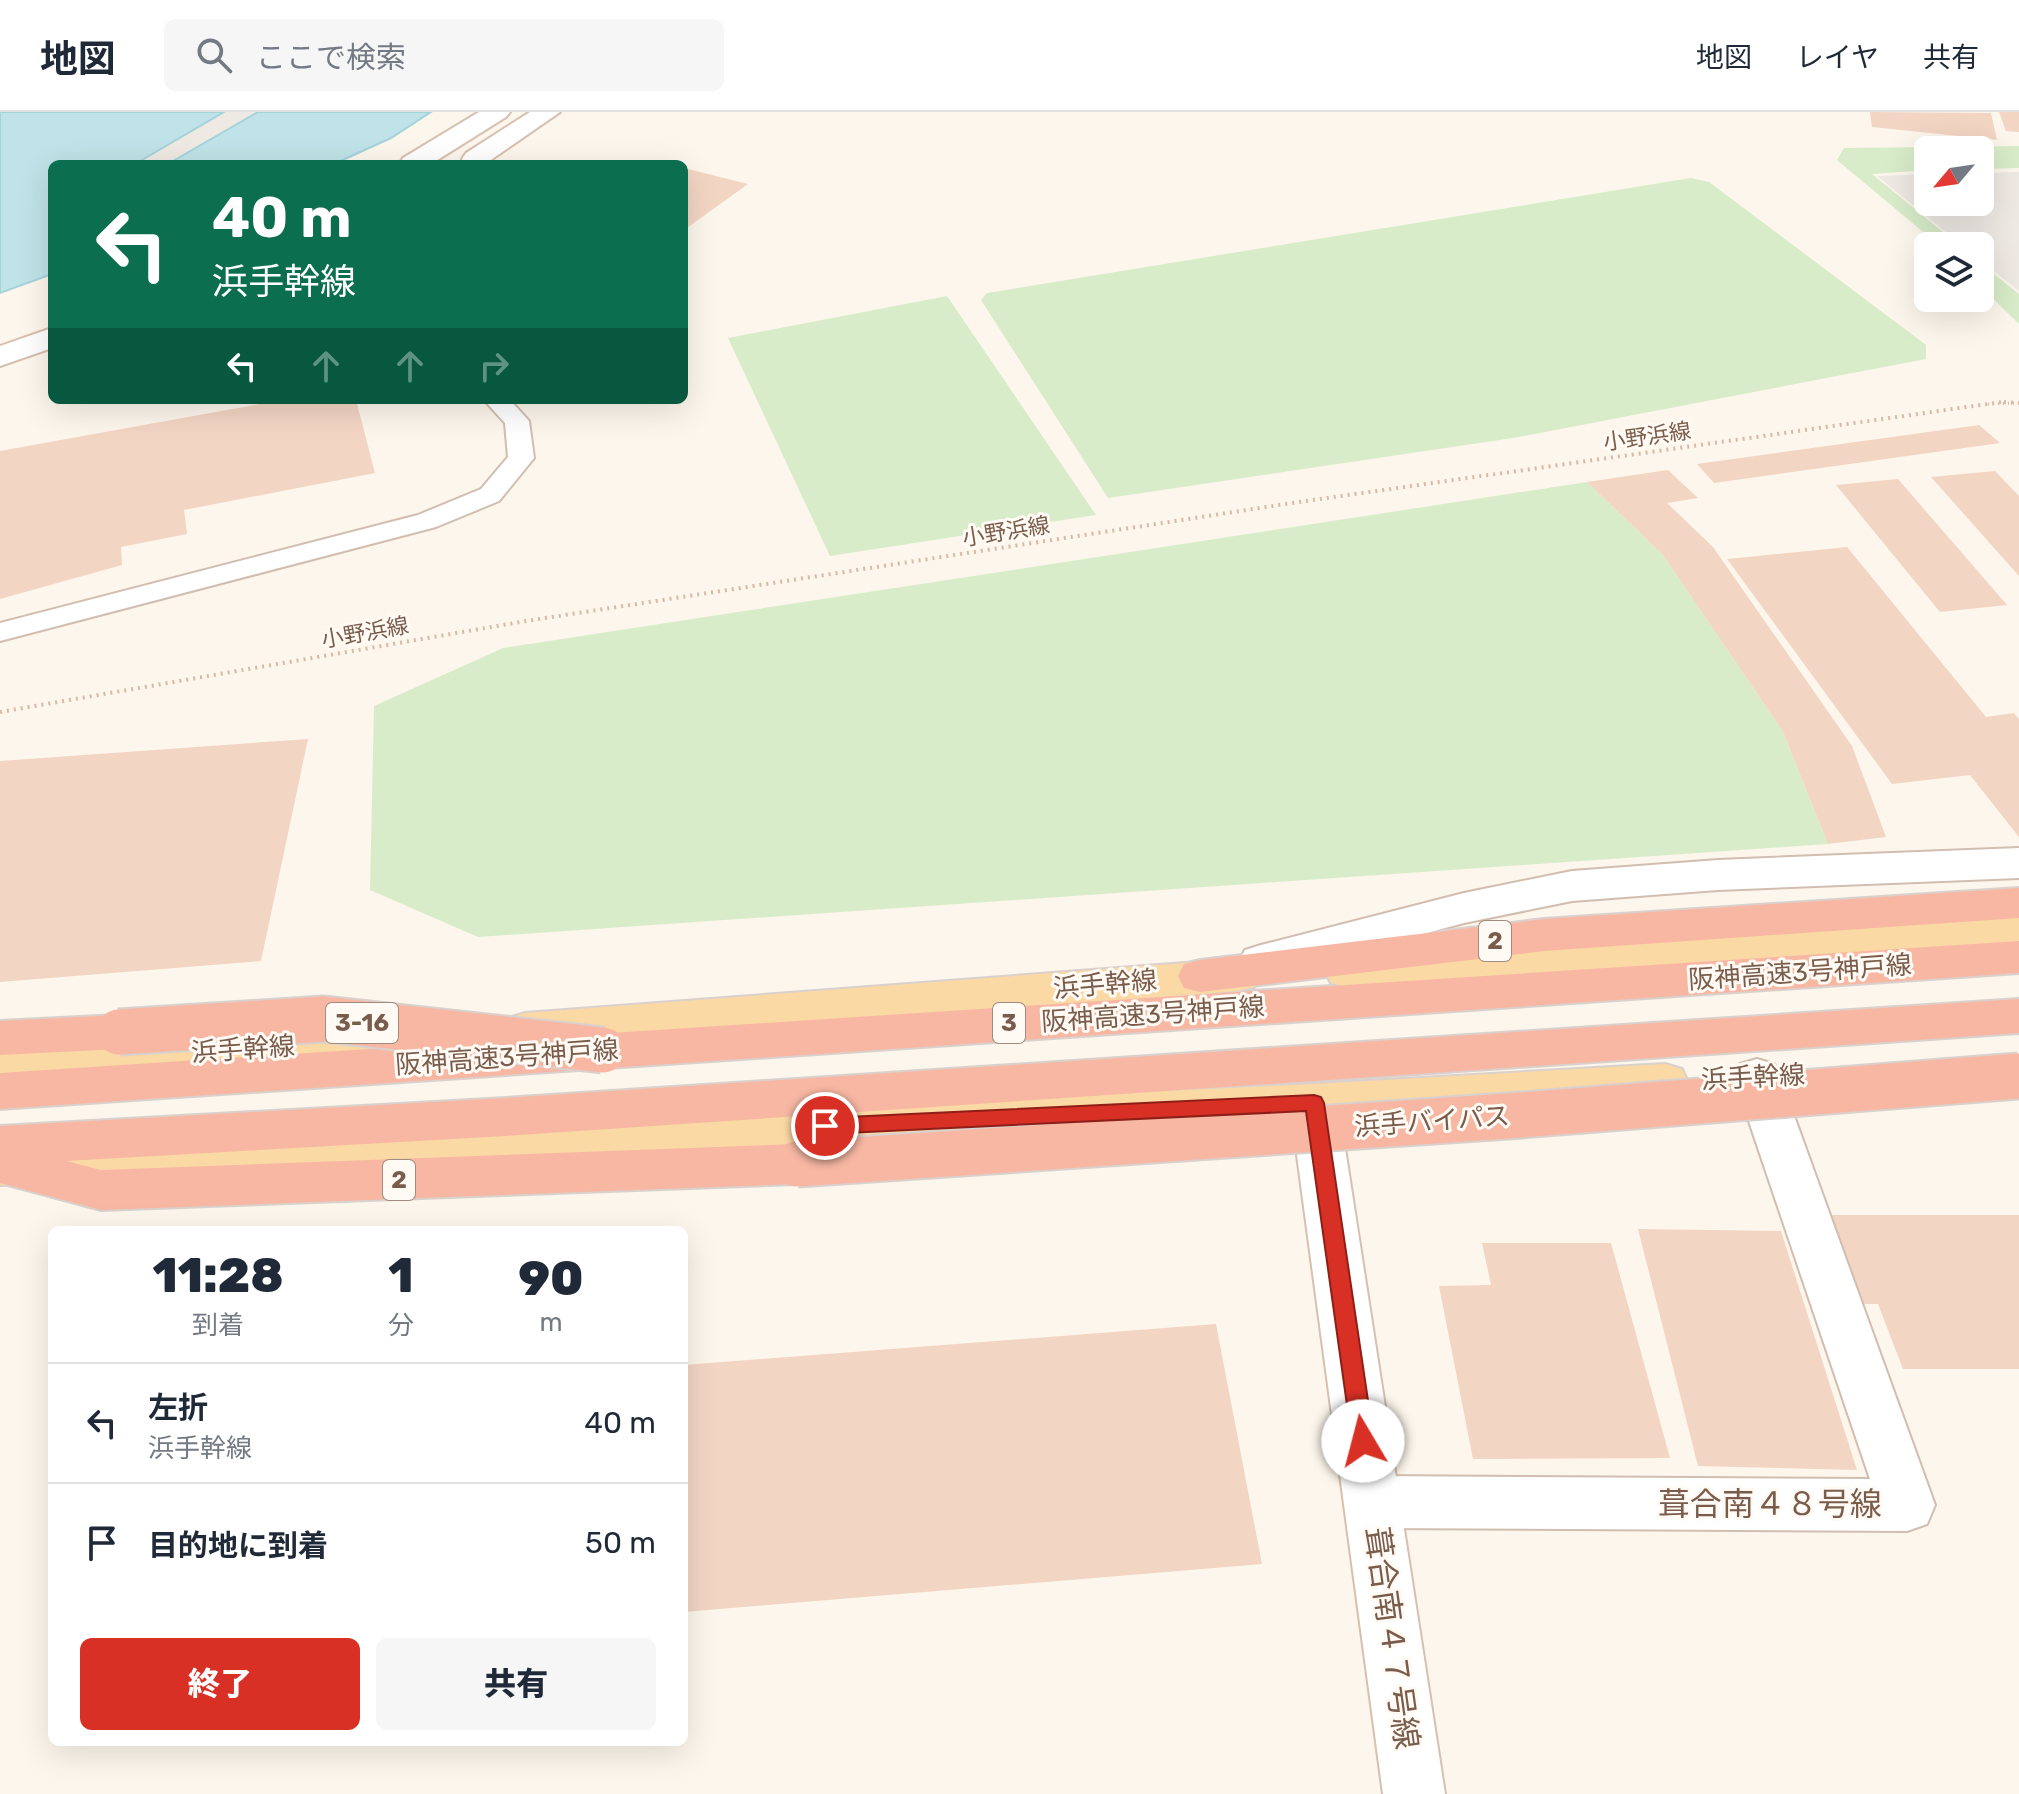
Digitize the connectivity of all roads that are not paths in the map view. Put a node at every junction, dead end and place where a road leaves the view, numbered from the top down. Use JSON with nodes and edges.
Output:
{"nodes":[{"id":1,"x":497,"y":112,"type":"edge"},
{"id":2,"x":547,"y":112,"type":"edge"},
{"id":3,"x":419,"y":160,"type":"edge"},
{"id":4,"x":472,"y":160,"type":"edge"},
{"id":5,"x":48,"y":312,"type":"edge"},
{"id":6,"x":0,"y":330,"type":"edge"},
{"id":7,"x":48,"y":339,"type":"edge"},
{"id":8,"x":0,"y":357,"type":"edge"},
{"id":9,"x":500,"y":404,"type":"edge"},
{"id":10,"x":0,"y":632,"type":"edge"},
{"id":11,"x":2019,"y":863,"type":"edge"},
{"id":12,"x":2019,"y":903,"type":"edge"},
{"id":13,"x":2019,"y":933,"type":"edge"},
{"id":14,"x":2019,"y":957,"type":"edge"},
{"id":15,"x":1200,"y":976,"type":"junction"},
{"id":16,"x":2019,"y":1016,"type":"edge"},
{"id":17,"x":0,"y":1038,"type":"edge"},
{"id":18,"x":603,"y":1050,"type":"junction"},
{"id":19,"x":2019,"y":1062,"type":"edge"},
{"id":20,"x":0,"y":1066,"type":"edge"},
{"id":21,"x":2019,"y":1076,"type":"edge"},
{"id":22,"x":1757,"y":1077,"type":"junction"},
{"id":23,"x":0,"y":1091,"type":"edge"},
{"id":24,"x":1314,"y":1103,"type":"junction"},
{"id":25,"x":1,"y":1160,"type":"edge"},
{"id":26,"x":1372,"y":1502,"type":"junction"},
{"id":27,"x":1414,"y":1794,"type":"edge"}],
"edges":[{"from":1,"to":3,"type":"street"},
{"from":2,"to":4,"type":"street"},
{"from":5,"to":6,"type":"street"},
{"from":7,"to":8,"type":"street"},
{"from":9,"to":10,"type":"lane"},
{"from":11,"to":15,"type":"street"},
{"from":12,"to":15,"type":"highway","number":"2"},
{"from":13,"to":15,"type":"main road","name":"浜手幹線"},
{"from":14,"to":18,"type":"highway","name":"阪神高速3号神戸線","number":"3"},
{"from":15,"to":20,"type":"main road","name":"浜手幹線"},
{"from":16,"to":25,"type":"highway"},
{"from":17,"to":18,"type":"highway","number":"3-16","bridge":true},
{"from":18,"to":23,"type":"highway","name":"阪神高速3号神戸線","number":"3","bridge":true},
{"from":19,"to":22,"type":"main road","name":"浜手幹線"},
{"from":21,"to":25,"type":"highway","name":"浜手バイパス","number":"2","bridge":true},
{"from":22,"to":24,"type":"main road","name":"浜手幹線"},
{"from":22,"to":26,"type":"street","name":"葺合南４８号線"},
{"from":24,"to":25,"type":"main road","name":"浜手幹線"},
{"from":24,"to":26,"type":"street","name":"葺合南４７号線"},
{"from":26,"to":27,"type":"street","name":"葺合南４７号線"}]}
